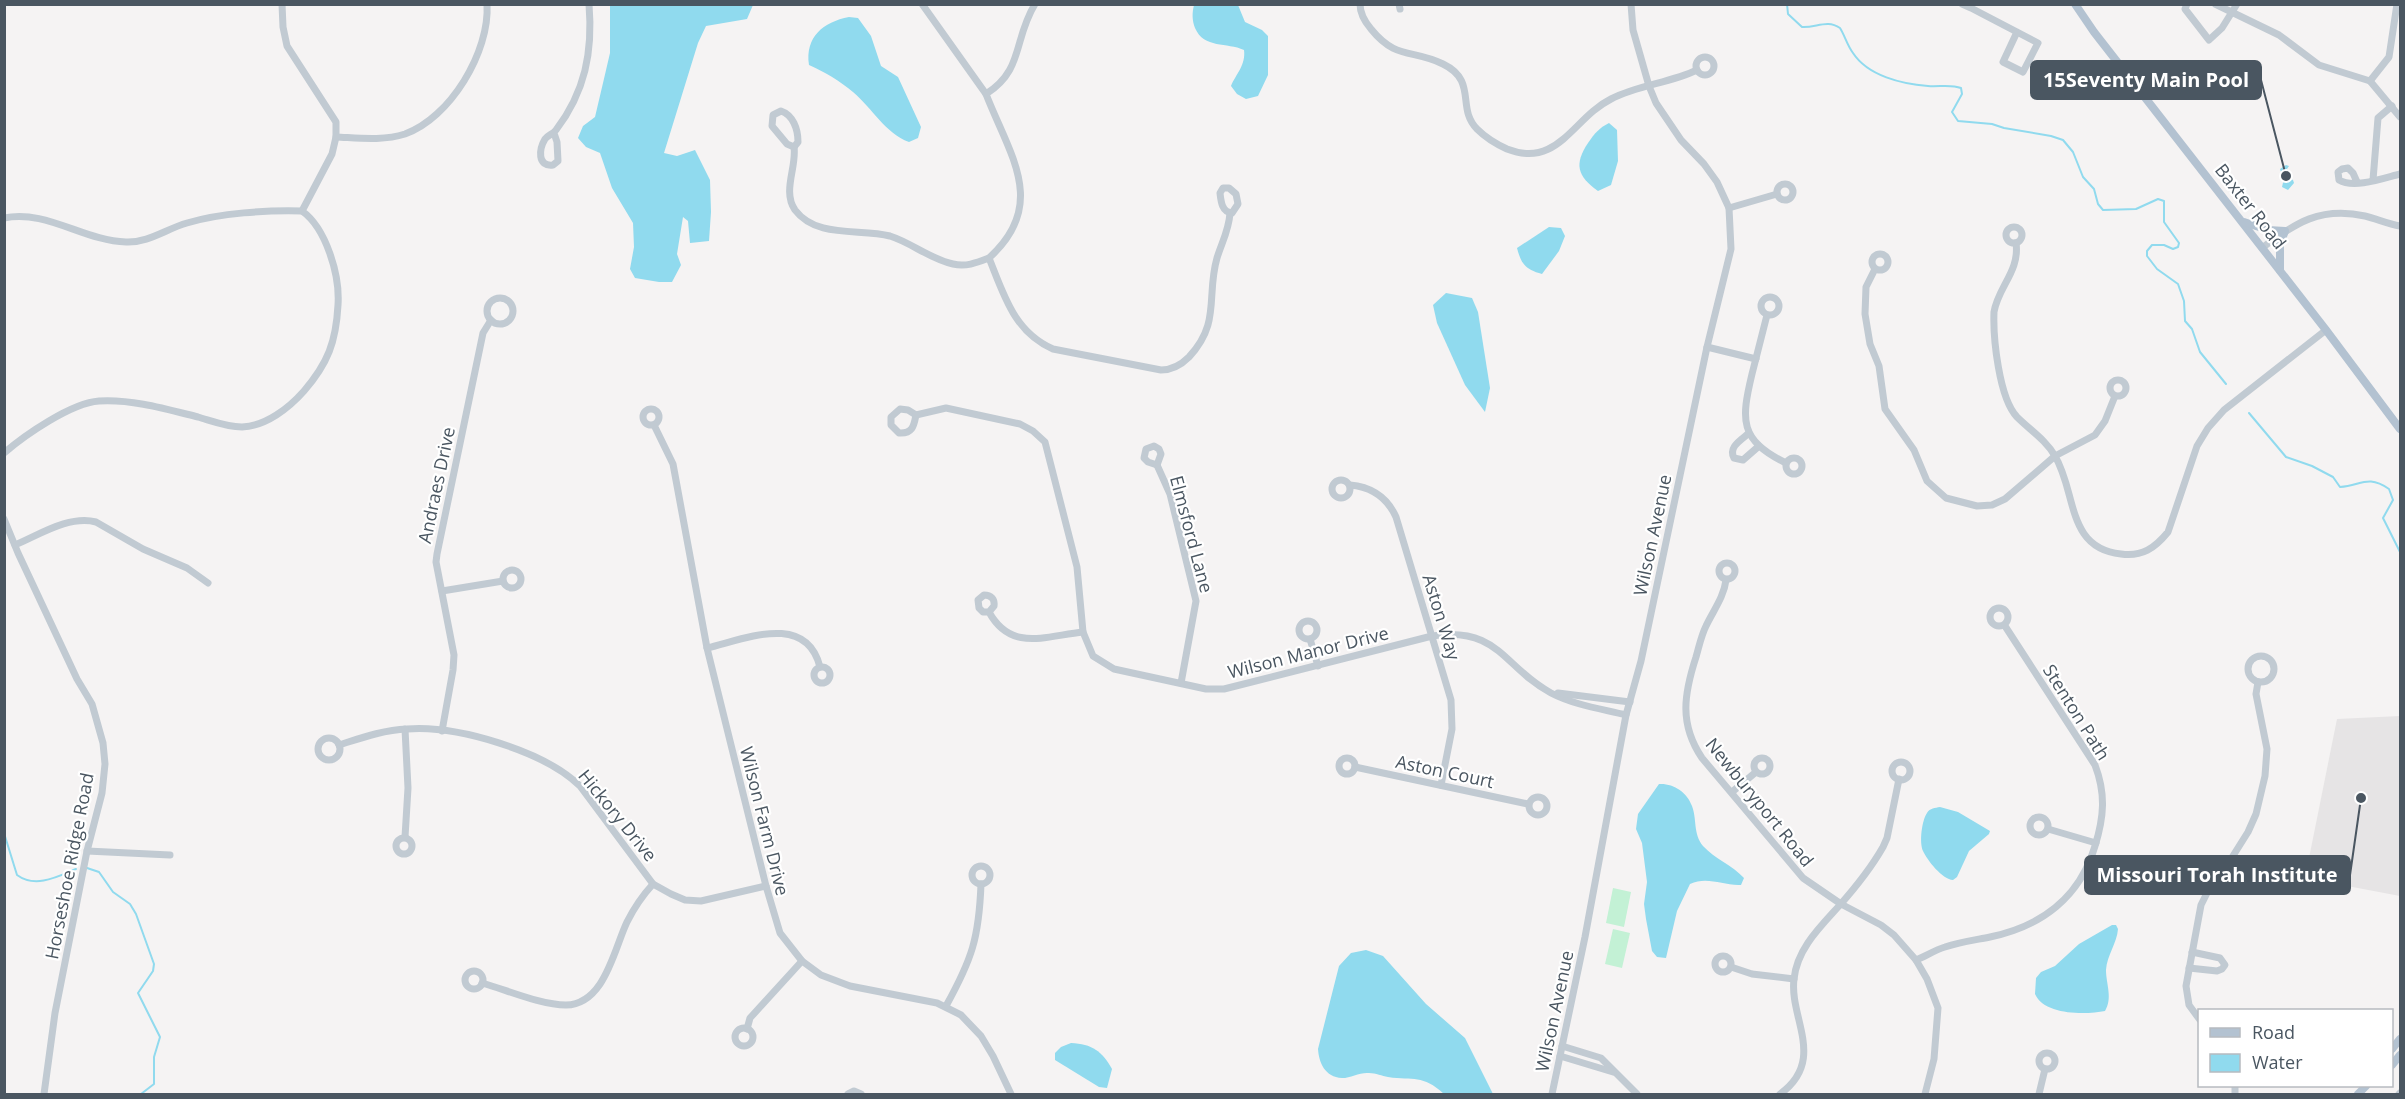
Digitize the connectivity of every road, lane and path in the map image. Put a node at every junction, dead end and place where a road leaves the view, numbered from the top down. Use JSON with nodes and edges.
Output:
{"nodes":[{"id":1,"x":282,"y":4,"type":"edge"},
{"id":2,"x":487,"y":4,"type":"edge"},
{"id":3,"x":589,"y":4,"type":"edge"},
{"id":4,"x":922,"y":4,"type":"edge"},
{"id":5,"x":1035,"y":4,"type":"edge"},
{"id":6,"x":1360,"y":4,"type":"edge"},
{"id":7,"x":1631,"y":4,"type":"edge"},
{"id":8,"x":1962,"y":4,"type":"edge"},
{"id":9,"x":2075,"y":4,"type":"edge"},
{"id":10,"x":2187,"y":4,"type":"edge"},
{"id":11,"x":2215,"y":4,"type":"edge"},
{"id":12,"x":2237,"y":4,"type":"edge"},
{"id":13,"x":2397,"y":4,"type":"edge"},
{"id":14,"x":2231,"y":12,"type":"junction"},
{"id":15,"x":2017,"y":32,"type":"junction"},
{"id":16,"x":1697,"y":70,"type":"dead end"},
{"id":17,"x":2370,"y":81,"type":"junction"},
{"id":18,"x":1649,"y":86,"type":"junction"},
{"id":19,"x":986,"y":94,"type":"junction"},
{"id":20,"x":2392,"y":107,"type":"junction"},
{"id":21,"x":2400,"y":117,"type":"edge"},
{"id":22,"x":2400,"y":122,"type":"edge"},
{"id":23,"x":554,"y":133,"type":"dead end"},
{"id":24,"x":336,"y":137,"type":"junction"},
{"id":25,"x":794,"y":147,"type":"junction"},
{"id":26,"x":2400,"y":174,"type":"edge"},
{"id":27,"x":2373,"y":180,"type":"junction"},
{"id":28,"x":2357,"y":182,"type":"dead end"},
{"id":29,"x":1777,"y":194,"type":"dead end"},
{"id":30,"x":1729,"y":208,"type":"junction"},
{"id":31,"x":302,"y":210,"type":"junction"},
{"id":32,"x":1230,"y":213,"type":"dead end"},
{"id":33,"x":4,"y":218,"type":"edge"},
{"id":34,"x":2241,"y":220,"type":"junction"},
{"id":35,"x":2400,"y":226,"type":"edge"},
{"id":36,"x":2285,"y":231,"type":"junction"},
{"id":37,"x":2016,"y":243,"type":"dead end"},
{"id":38,"x":2262,"y":248,"type":"junction"},
{"id":39,"x":988,"y":258,"type":"junction"},
{"id":40,"x":1875,"y":269,"type":"dead end"},
{"id":41,"x":2280,"y":270,"type":"junction"},
{"id":42,"x":1767,"y":315,"type":"dead end"},
{"id":43,"x":491,"y":320,"type":"dead end"},
{"id":44,"x":2326,"y":330,"type":"junction"},
{"id":45,"x":1707,"y":347,"type":"junction"},
{"id":46,"x":1756,"y":359,"type":"junction"},
{"id":47,"x":2115,"y":396,"type":"dead end"},
{"id":48,"x":916,"y":415,"type":"dead end"},
{"id":49,"x":654,"y":425,"type":"dead end"},
{"id":50,"x":2400,"y":429,"type":"edge"},
{"id":51,"x":1749,"y":433,"type":"junction"},
{"id":52,"x":1759,"y":446,"type":"junction"},
{"id":53,"x":4,"y":453,"type":"edge"},
{"id":54,"x":2055,"y":456,"type":"junction"},
{"id":55,"x":1786,"y":463,"type":"dead end"},
{"id":56,"x":1157,"y":465,"type":"dead end"},
{"id":57,"x":1350,"y":485,"type":"dead end"},
{"id":58,"x":4,"y":519,"type":"edge"},
{"id":59,"x":15,"y":545,"type":"junction"},
{"id":60,"x":1726,"y":580,"type":"dead end"},
{"id":61,"x":503,"y":581,"type":"dead end"},
{"id":62,"x":208,"y":583,"type":"dead end"},
{"id":63,"x":442,"y":591,"type":"junction"},
{"id":64,"x":989,"y":612,"type":"dead end"},
{"id":65,"x":2005,"y":626,"type":"dead end"},
{"id":66,"x":1083,"y":632,"type":"junction"},
{"id":67,"x":1432,"y":636,"type":"junction"},
{"id":68,"x":1310,"y":639,"type":"dead end"},
{"id":69,"x":707,"y":648,"type":"junction"},
{"id":70,"x":1318,"y":666,"type":"junction"},
{"id":71,"x":820,"y":667,"type":"dead end"},
{"id":72,"x":2258,"y":682,"type":"dead end"},
{"id":73,"x":1181,"y":683,"type":"junction"},
{"id":74,"x":1551,"y":692,"type":"junction"},
{"id":75,"x":1630,"y":702,"type":"junction"},
{"id":76,"x":1626,"y":715,"type":"junction"},
{"id":77,"x":405,"y":729,"type":"junction"},
{"id":78,"x":442,"y":731,"type":"junction"},
{"id":79,"x":339,"y":745,"type":"dead end"},
{"id":80,"x":1355,"y":767,"type":"dead end"},
{"id":81,"x":1756,"y":772,"type":"dead end"},
{"id":82,"x":1899,"y":779,"type":"dead end"},
{"id":83,"x":1441,"y":785,"type":"junction"},
{"id":84,"x":1732,"y":792,"type":"junction"},
{"id":85,"x":1528,"y":804,"type":"dead end"},
{"id":86,"x":2048,"y":828,"type":"dead end"},
{"id":87,"x":405,"y":837,"type":"dead end"},
{"id":88,"x":2096,"y":843,"type":"junction"},
{"id":89,"x":87,"y":851,"type":"junction"},
{"id":90,"x":170,"y":855,"type":"dead end"},
{"id":91,"x":653,"y":884,"type":"junction"},
{"id":92,"x":981,"y":884,"type":"dead end"},
{"id":93,"x":766,"y":886,"type":"junction"},
{"id":94,"x":1841,"y":904,"type":"junction"},
{"id":95,"x":2192,"y":952,"type":"junction"},
{"id":96,"x":1916,"y":960,"type":"junction"},
{"id":97,"x":802,"y":961,"type":"junction"},
{"id":98,"x":1731,"y":967,"type":"dead end"},
{"id":99,"x":2189,"y":968,"type":"junction"},
{"id":100,"x":1794,"y":979,"type":"junction"},
{"id":101,"x":482,"y":983,"type":"dead end"},
{"id":102,"x":946,"y":1006,"type":"junction"},
{"id":103,"x":2198,"y":1018,"type":"edge"},
{"id":104,"x":747,"y":1029,"type":"dead end"},
{"id":105,"x":1562,"y":1046,"type":"junction"},
{"id":106,"x":1560,"y":1056,"type":"junction"},
{"id":107,"x":2045,"y":1069,"type":"dead end"},
{"id":108,"x":1613,"y":1072,"type":"junction"},
{"id":109,"x":44,"y":1095,"type":"edge"},
{"id":110,"x":848,"y":1095,"type":"edge"},
{"id":111,"x":861,"y":1095,"type":"edge"},
{"id":112,"x":1011,"y":1095,"type":"edge"},
{"id":113,"x":1552,"y":1095,"type":"edge"},
{"id":114,"x":1637,"y":1095,"type":"edge"},
{"id":115,"x":1780,"y":1095,"type":"edge"},
{"id":116,"x":1925,"y":1095,"type":"edge"},
{"id":117,"x":2039,"y":1095,"type":"edge"}],
"edges":[{"from":1,"to":24,"type":"street"},
{"from":2,"to":24,"type":"street"},
{"from":3,"to":23,"type":"street"},
{"from":4,"to":19,"type":"street"},
{"from":5,"to":19,"type":"street"},
{"from":6,"to":18,"type":"street"},
{"from":7,"to":18,"type":"street","name":"Wilson Avenue"},
{"from":8,"to":15,"type":"street"},
{"from":9,"to":34,"type":"main road","name":"Baxter Road"},
{"from":10,"to":14,"type":"street"},
{"from":11,"to":14,"type":"street"},
{"from":12,"to":14,"type":"street"},
{"from":13,"to":17,"type":"street"},
{"from":14,"to":17,"type":"street"},
{"from":15,"to":15,"type":"street"},
{"from":16,"to":18,"type":"street"},
{"from":17,"to":20,"type":"street"},
{"from":18,"to":30,"type":"street","name":"Wilson Avenue"},
{"from":19,"to":39,"type":"street"},
{"from":20,"to":21,"type":"street"},
{"from":20,"to":22,"type":"street"},
{"from":20,"to":27,"type":"street"},
{"from":24,"to":31,"type":"street"},
{"from":25,"to":25,"type":"street"},
{"from":25,"to":39,"type":"street"},
{"from":26,"to":27,"type":"street"},
{"from":27,"to":28,"type":"street"},
{"from":29,"to":30,"type":"street"},
{"from":30,"to":45,"type":"street","name":"Wilson Avenue"},
{"from":31,"to":33,"type":"street"},
{"from":31,"to":53,"type":"street"},
{"from":32,"to":39,"type":"street"},
{"from":34,"to":36,"type":"main road"},
{"from":34,"to":38,"type":"main road","name":"Baxter Road"},
{"from":35,"to":36,"type":"street"},
{"from":36,"to":38,"type":"street"},
{"from":36,"to":41,"type":"main road"},
{"from":37,"to":54,"type":"street"},
{"from":38,"to":41,"type":"main road","name":"Baxter Road"},
{"from":40,"to":54,"type":"street"},
{"from":41,"to":44,"type":"main road","name":"Baxter Road"},
{"from":42,"to":46,"type":"street"},
{"from":43,"to":63,"type":"street","name":"Andraes Drive"},
{"from":44,"to":50,"type":"main road","name":"Baxter Road"},
{"from":44,"to":54,"type":"street"},
{"from":45,"to":46,"type":"street"},
{"from":45,"to":75,"type":"street","name":"Wilson Avenue"},
{"from":46,"to":51,"type":"street"},
{"from":47,"to":54,"type":"street"},
{"from":48,"to":66,"type":"street","name":"Wilson Manor Drive"},
{"from":49,"to":69,"type":"street","name":"Wilson Farm Drive"},
{"from":51,"to":52,"type":"street"},
{"from":51,"to":52,"type":"street"},
{"from":52,"to":55,"type":"street"},
{"from":56,"to":73,"type":"street","name":"Elmsford Lane"},
{"from":57,"to":67,"type":"street","name":"Aston Way"},
{"from":58,"to":59,"type":"street","name":"Horseshoe Ridge Road"},
{"from":59,"to":62,"type":"street"},
{"from":59,"to":89,"type":"street","name":"Horseshoe Ridge Road"},
{"from":60,"to":84,"type":"street","name":"Newburyport Road"},
{"from":61,"to":63,"type":"street"},
{"from":63,"to":78,"type":"street","name":"Andraes Drive"},
{"from":64,"to":66,"type":"street"},
{"from":65,"to":88,"type":"street","name":"Stenton Path"},
{"from":66,"to":73,"type":"street","name":"Wilson Manor Drive"},
{"from":67,"to":70,"type":"street","name":"Wilson Manor Drive"},
{"from":67,"to":74,"type":"street","name":"Wilson Manor Drive"},
{"from":67,"to":83,"type":"street","name":"Aston Way"},
{"from":68,"to":70,"type":"street"},
{"from":69,"to":71,"type":"street"},
{"from":69,"to":93,"type":"street","name":"Wilson Farm Drive"},
{"from":70,"to":73,"type":"street","name":"Wilson Manor Drive"},
{"from":72,"to":95,"type":"street"},
{"from":74,"to":75,"type":"street"},
{"from":74,"to":76,"type":"street","name":"Wilson Manor Drive"},
{"from":75,"to":76,"type":"street","name":"Wilson Avenue"},
{"from":76,"to":105,"type":"street","name":"Wilson Avenue"},
{"from":77,"to":78,"type":"street","name":"Hickory Drive"},
{"from":77,"to":79,"type":"street","name":"Hickory Drive"},
{"from":77,"to":87,"type":"street"},
{"from":78,"to":91,"type":"street","name":"Hickory Drive"},
{"from":80,"to":83,"type":"street","name":"Aston Court"},
{"from":81,"to":84,"type":"street"},
{"from":82,"to":94,"type":"street"},
{"from":83,"to":85,"type":"street","name":"Aston Court"},
{"from":84,"to":94,"type":"street","name":"Newburyport Road"},
{"from":86,"to":88,"type":"street"},
{"from":88,"to":96,"type":"street","name":"Stenton Path"},
{"from":89,"to":90,"type":"street"},
{"from":89,"to":109,"type":"street","name":"Horseshoe Ridge Road"},
{"from":91,"to":93,"type":"street","name":"Hickory Drive"},
{"from":91,"to":101,"type":"street"},
{"from":92,"to":102,"type":"street"},
{"from":93,"to":97,"type":"street","name":"Wilson Farm Drive"},
{"from":94,"to":96,"type":"street","name":"Newburyport Road"},
{"from":94,"to":100,"type":"street"},
{"from":95,"to":99,"type":"street"},
{"from":95,"to":99,"type":"street"},
{"from":96,"to":116,"type":"street","name":"Newburyport Road"},
{"from":97,"to":102,"type":"street","name":"Wilson Farm Drive"},
{"from":97,"to":104,"type":"street"},
{"from":98,"to":100,"type":"street"},
{"from":99,"to":103,"type":"street"},
{"from":100,"to":115,"type":"street"},
{"from":102,"to":112,"type":"street","name":"Wilson Farm Drive"},
{"from":105,"to":106,"type":"street","name":"Wilson Avenue"},
{"from":105,"to":108,"type":"street"},
{"from":106,"to":108,"type":"street"},
{"from":106,"to":113,"type":"street","name":"Wilson Avenue"},
{"from":107,"to":117,"type":"street"},
{"from":108,"to":114,"type":"street"},
{"from":110,"to":111,"type":"street"}]}
